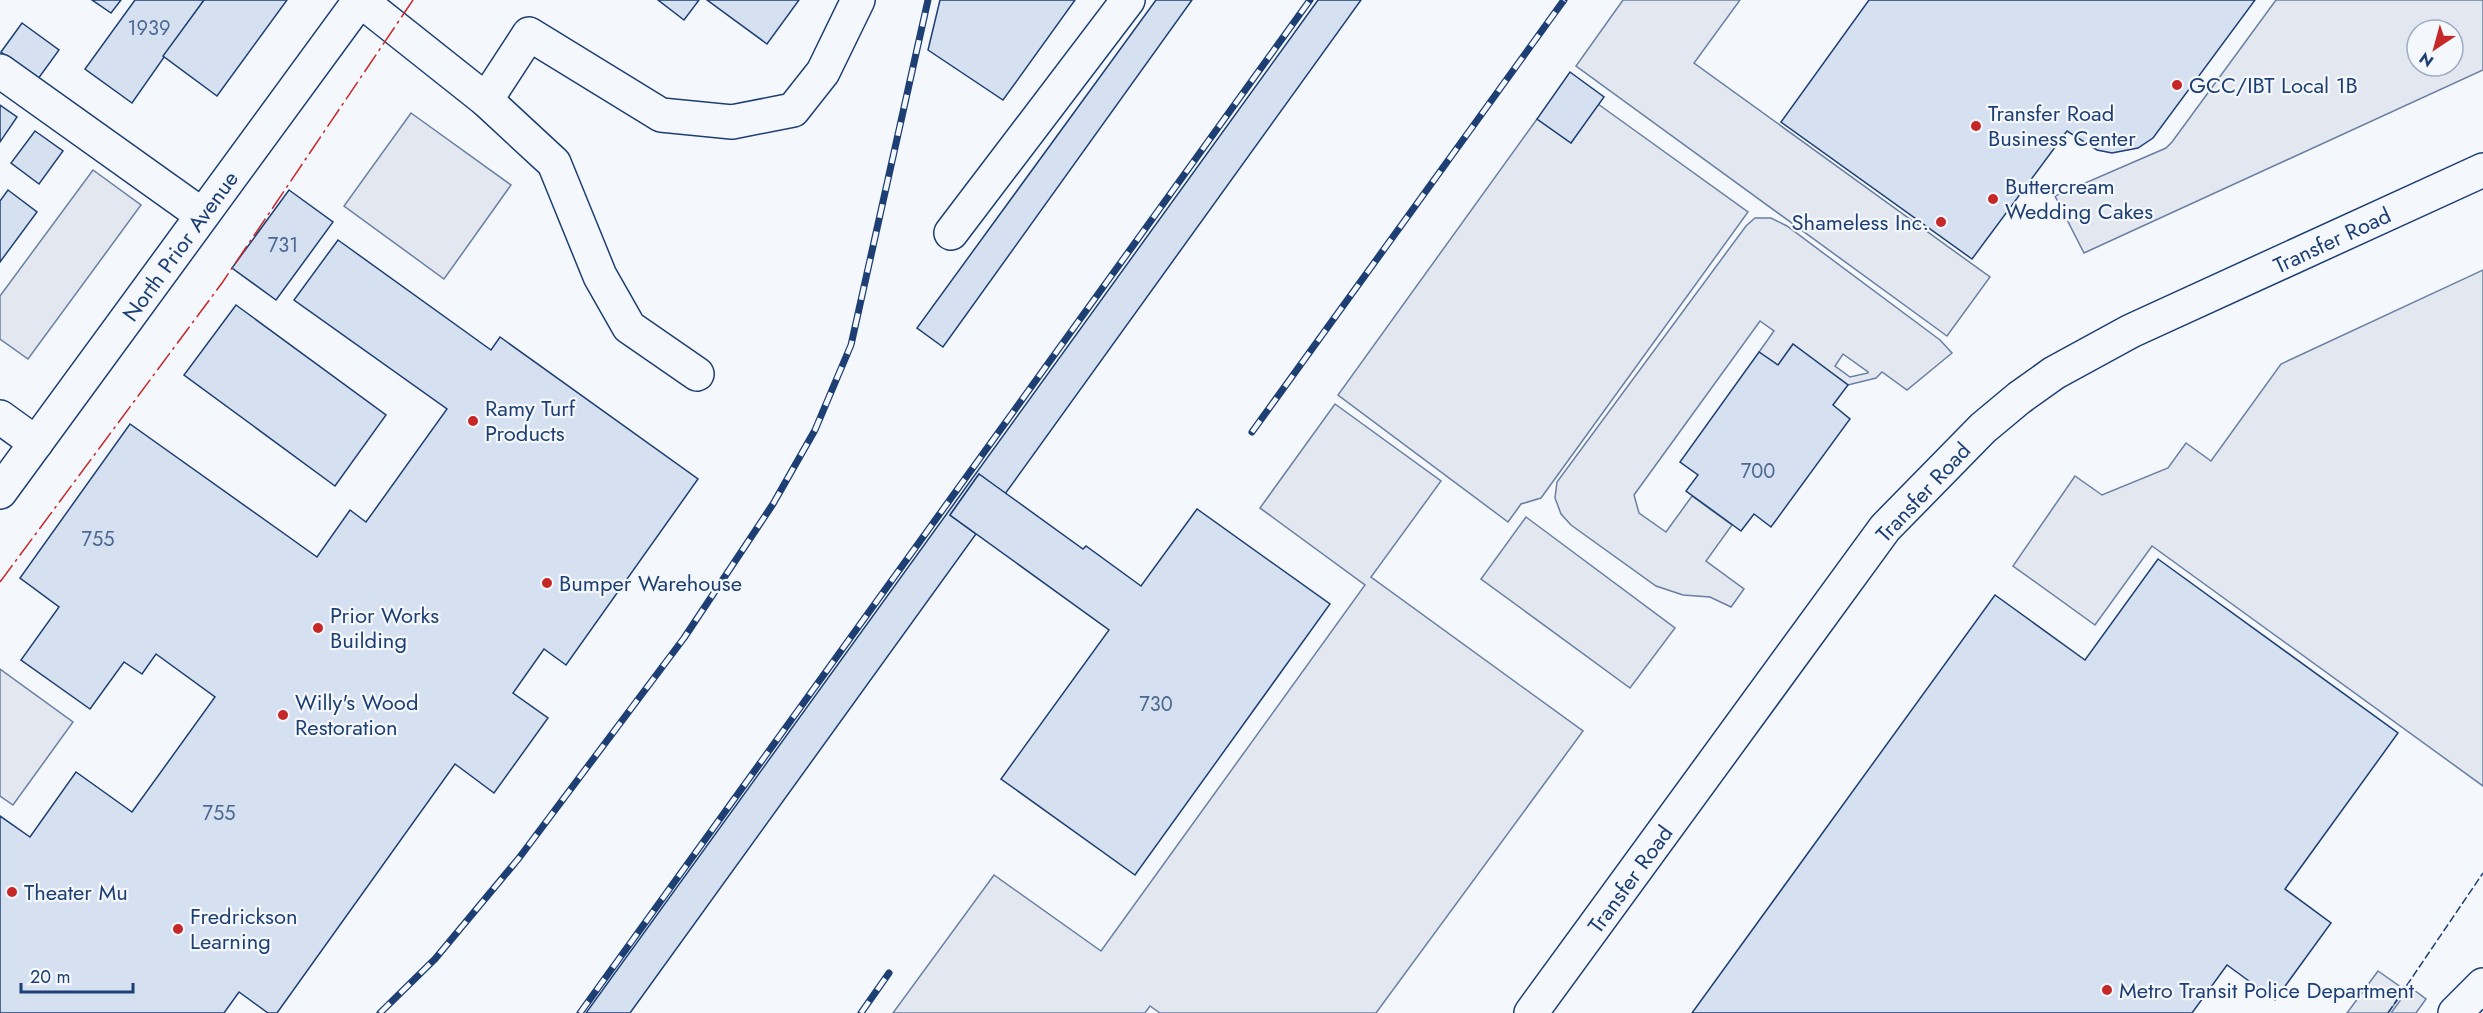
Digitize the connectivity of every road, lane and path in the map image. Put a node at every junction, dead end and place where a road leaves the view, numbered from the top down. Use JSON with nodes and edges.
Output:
{"nodes":[{"id":1,"x":360,"y":0,"type":"edge"},
{"id":2,"x":858,"y":0,"type":"edge"},
{"id":3,"x":1128,"y":0,"type":"edge"},
{"id":4,"x":0,"y":71,"type":"edge"},
{"id":5,"x":486,"y":100,"type":"junction"},
{"id":6,"x":2483,"y":170,"type":"edge"},
{"id":7,"x":202,"y":215,"type":"junction"},
{"id":8,"x":951,"y":232,"type":"dead end"},
{"id":9,"x":697,"y":374,"type":"dead end"},
{"id":10,"x":0,"y":417,"type":"edge"},
{"id":11,"x":36,"y":443,"type":"junction"},
{"id":12,"x":0,"y":492,"type":"edge"},
{"id":13,"x":2483,"y":985,"type":"edge"},
{"id":14,"x":1531,"y":1013,"type":"edge"},
{"id":15,"x":2455,"y":1013,"type":"edge"}],
"edges":[{"from":1,"to":5,"type":"main road"},
{"from":1,"to":7,"type":"main road","name":"North Prior Avenue"},
{"from":2,"to":5,"type":"main road"},
{"from":3,"to":8,"type":"main road"},
{"from":4,"to":7,"type":"main road"},
{"from":5,"to":9,"type":"main road"},
{"from":6,"to":14,"type":"main road","name":"Transfer Road"},
{"from":7,"to":11,"type":"main road","name":"North Prior Avenue"},
{"from":10,"to":11,"type":"main road"},
{"from":11,"to":12,"type":"main road","name":"North Prior Avenue"},
{"from":13,"to":15,"type":"main road"}]}
